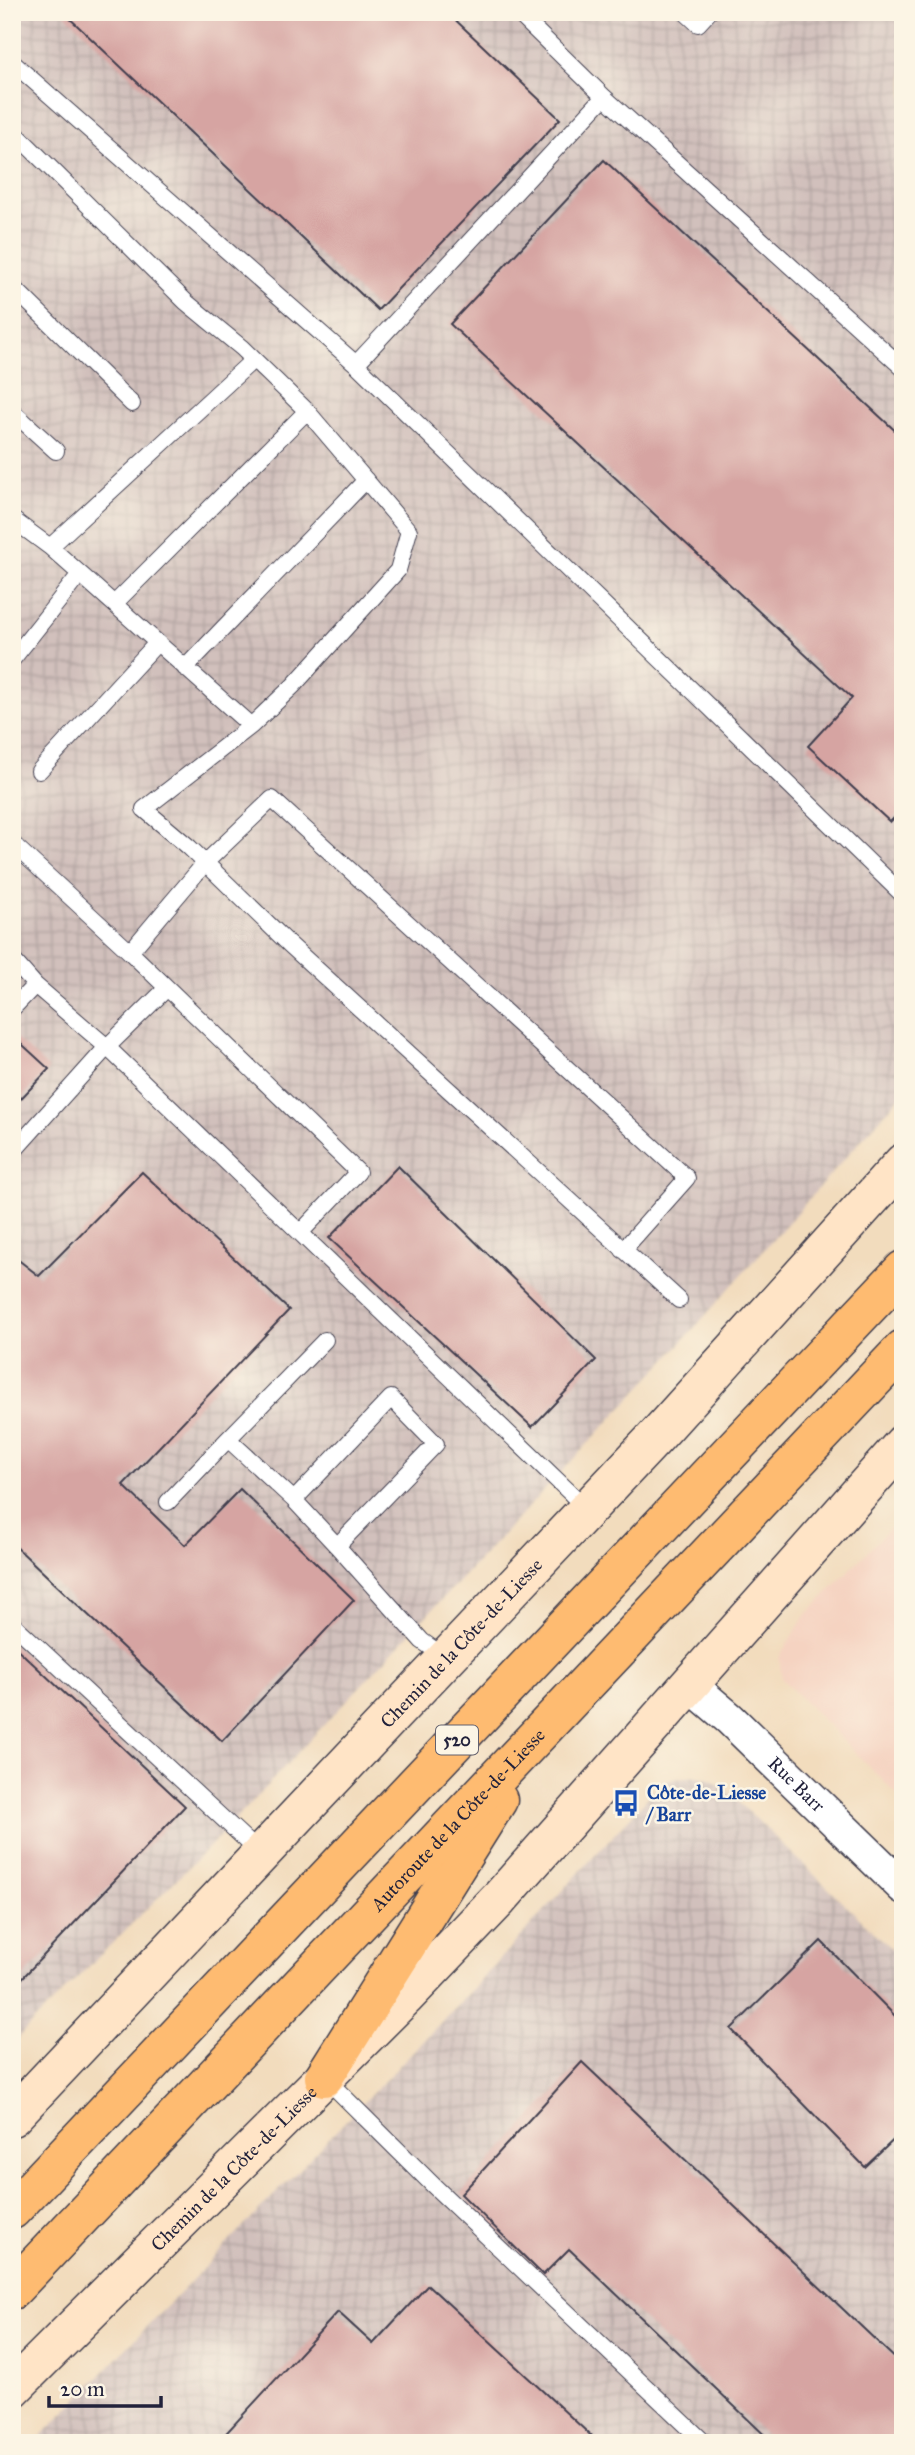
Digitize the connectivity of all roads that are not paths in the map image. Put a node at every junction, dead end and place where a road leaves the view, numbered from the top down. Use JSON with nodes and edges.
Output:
{"nodes":[{"id":1,"x":517,"y":12,"type":"edge"},
{"id":2,"x":685,"y":12,"type":"edge"},
{"id":3,"x":709,"y":12,"type":"edge"},
{"id":4,"x":12,"y":62,"type":"edge"},
{"id":5,"x":604,"y":97,"type":"junction"},
{"id":6,"x":14,"y":134,"type":"edge"},
{"id":7,"x":12,"y":286,"type":"edge"},
{"id":8,"x":253,"y":360,"type":"junction"},
{"id":9,"x":356,"y":364,"type":"junction"},
{"id":10,"x":903,"y":368,"type":"edge"},
{"id":11,"x":132,"y":404,"type":"dead end"},
{"id":12,"x":12,"y":411,"type":"edge"},
{"id":13,"x":307,"y":411,"type":"junction"},
{"id":14,"x":56,"y":451,"type":"dead end"},
{"id":15,"x":366,"y":480,"type":"junction"},
{"id":16,"x":12,"y":519,"type":"edge"},
{"id":17,"x":50,"y":547,"type":"junction"},
{"id":18,"x":80,"y":574,"type":"junction"},
{"id":19,"x":114,"y":604,"type":"junction"},
{"id":20,"x":157,"y":643,"type":"junction"},
{"id":21,"x":12,"y":660,"type":"edge"},
{"id":22,"x":185,"y":668,"type":"junction"},
{"id":23,"x":251,"y":726,"type":"junction"},
{"id":24,"x":39,"y":771,"type":"dead end"},
{"id":25,"x":14,"y":845,"type":"edge"},
{"id":26,"x":205,"y":863,"type":"junction"},
{"id":27,"x":903,"y":895,"type":"edge"},
{"id":28,"x":130,"y":952,"type":"junction"},
{"id":29,"x":12,"y":959,"type":"edge"},
{"id":30,"x":35,"y":985,"type":"junction"},
{"id":31,"x":167,"y":988,"type":"junction"},
{"id":32,"x":12,"y":1009,"type":"edge"},
{"id":33,"x":107,"y":1046,"type":"junction"},
{"id":34,"x":12,"y":1153,"type":"edge"},
{"id":35,"x":903,"y":1163,"type":"edge"},
{"id":36,"x":300,"y":1233,"type":"junction"},
{"id":37,"x":623,"y":1250,"type":"junction"},
{"id":38,"x":903,"y":1270,"type":"edge"},
{"id":39,"x":680,"y":1300,"type":"dead end"},
{"id":40,"x":325,"y":1340,"type":"dead end"},
{"id":41,"x":903,"y":1349,"type":"edge"},
{"id":42,"x":228,"y":1439,"type":"junction"},
{"id":43,"x":903,"y":1444,"type":"edge"},
{"id":44,"x":294,"y":1500,"type":"junction"},
{"id":45,"x":168,"y":1502,"type":"dead end"},
{"id":46,"x":587,"y":1509,"type":"junction"},
{"id":47,"x":337,"y":1546,"type":"junction"},
{"id":48,"x":12,"y":1623,"type":"edge"},
{"id":49,"x":446,"y":1658,"type":"junction"},
{"id":50,"x":689,"y":1684,"type":"junction"},
{"id":51,"x":542,"y":1728,"type":"junction"},
{"id":52,"x":261,"y":1854,"type":"junction"},
{"id":53,"x":903,"y":1887,"type":"edge"},
{"id":54,"x":324,"y":2077,"type":"junction"},
{"id":55,"x":29,"y":2082,"type":"edge"},
{"id":56,"x":12,"y":2117,"type":"edge"},
{"id":57,"x":12,"y":2210,"type":"edge"},
{"id":58,"x":12,"y":2290,"type":"edge"},
{"id":59,"x":12,"y":2389,"type":"edge"},
{"id":60,"x":705,"y":2443,"type":"edge"}],
"edges":[{"from":1,"to":5,"type":"lane"},
{"from":2,"to":3,"type":"lane"},
{"from":4,"to":9,"type":"lane"},
{"from":5,"to":9,"type":"lane"},
{"from":5,"to":10,"type":"lane"},
{"from":6,"to":8,"type":"lane"},
{"from":7,"to":11,"type":"lane"},
{"from":8,"to":13,"type":"lane"},
{"from":8,"to":17,"type":"lane"},
{"from":9,"to":27,"type":"lane"},
{"from":12,"to":14,"type":"lane"},
{"from":13,"to":15,"type":"lane"},
{"from":13,"to":19,"type":"lane"},
{"from":15,"to":22,"type":"lane"},
{"from":15,"to":23,"type":"lane"},
{"from":16,"to":17,"type":"lane"},
{"from":17,"to":18,"type":"lane"},
{"from":18,"to":19,"type":"lane"},
{"from":18,"to":21,"type":"lane"},
{"from":19,"to":20,"type":"lane"},
{"from":20,"to":22,"type":"lane"},
{"from":20,"to":24,"type":"lane"},
{"from":22,"to":23,"type":"lane"},
{"from":23,"to":26,"type":"lane"},
{"from":25,"to":28,"type":"lane"},
{"from":26,"to":28,"type":"lane"},
{"from":26,"to":37,"type":"lane"},
{"from":26,"to":37,"type":"lane"},
{"from":28,"to":31,"type":"lane"},
{"from":29,"to":30,"type":"lane"},
{"from":30,"to":32,"type":"lane"},
{"from":30,"to":33,"type":"lane"},
{"from":31,"to":33,"type":"lane"},
{"from":31,"to":36,"type":"lane"},
{"from":33,"to":34,"type":"lane"},
{"from":33,"to":36,"type":"lane"},
{"from":35,"to":46,"type":"main road","name":"Chemin de la Côte-de-Liesse"},
{"from":36,"to":46,"type":"lane"},
{"from":37,"to":39,"type":"lane"},
{"from":38,"to":57,"type":"highway","number":"520"},
{"from":40,"to":42,"type":"lane"},
{"from":41,"to":51,"type":"highway","name":"Autoroute de la Côte-de-Liesse"},
{"from":42,"to":44,"type":"lane"},
{"from":42,"to":45,"type":"lane"},
{"from":43,"to":50,"type":"main road","name":"Chemin de la Côte-de-Liesse"},
{"from":44,"to":47,"type":"lane"},
{"from":44,"to":47,"type":"lane"},
{"from":46,"to":49,"type":"main road","name":"Chemin de la Côte-de-Liesse"},
{"from":47,"to":49,"type":"lane"},
{"from":48,"to":52,"type":"lane"},
{"from":49,"to":52,"type":"main road","name":"Chemin de la Côte-de-Liesse"},
{"from":50,"to":53,"type":"street","name":"Rue Barr"},
{"from":50,"to":54,"type":"main road","name":"Chemin de la Côte-de-Liesse"},
{"from":51,"to":54,"type":"highway"},
{"from":51,"to":58,"type":"highway","name":"Autoroute de la Côte-de-Liesse"},
{"from":52,"to":55,"type":"main road","name":"Chemin de la Côte-de-Liesse"},
{"from":54,"to":59,"type":"main road","name":"Chemin de la Côte-de-Liesse"},
{"from":54,"to":60,"type":"lane"},
{"from":55,"to":56,"type":"main road","name":"Chemin de la Côte-de-Liesse"}]}
